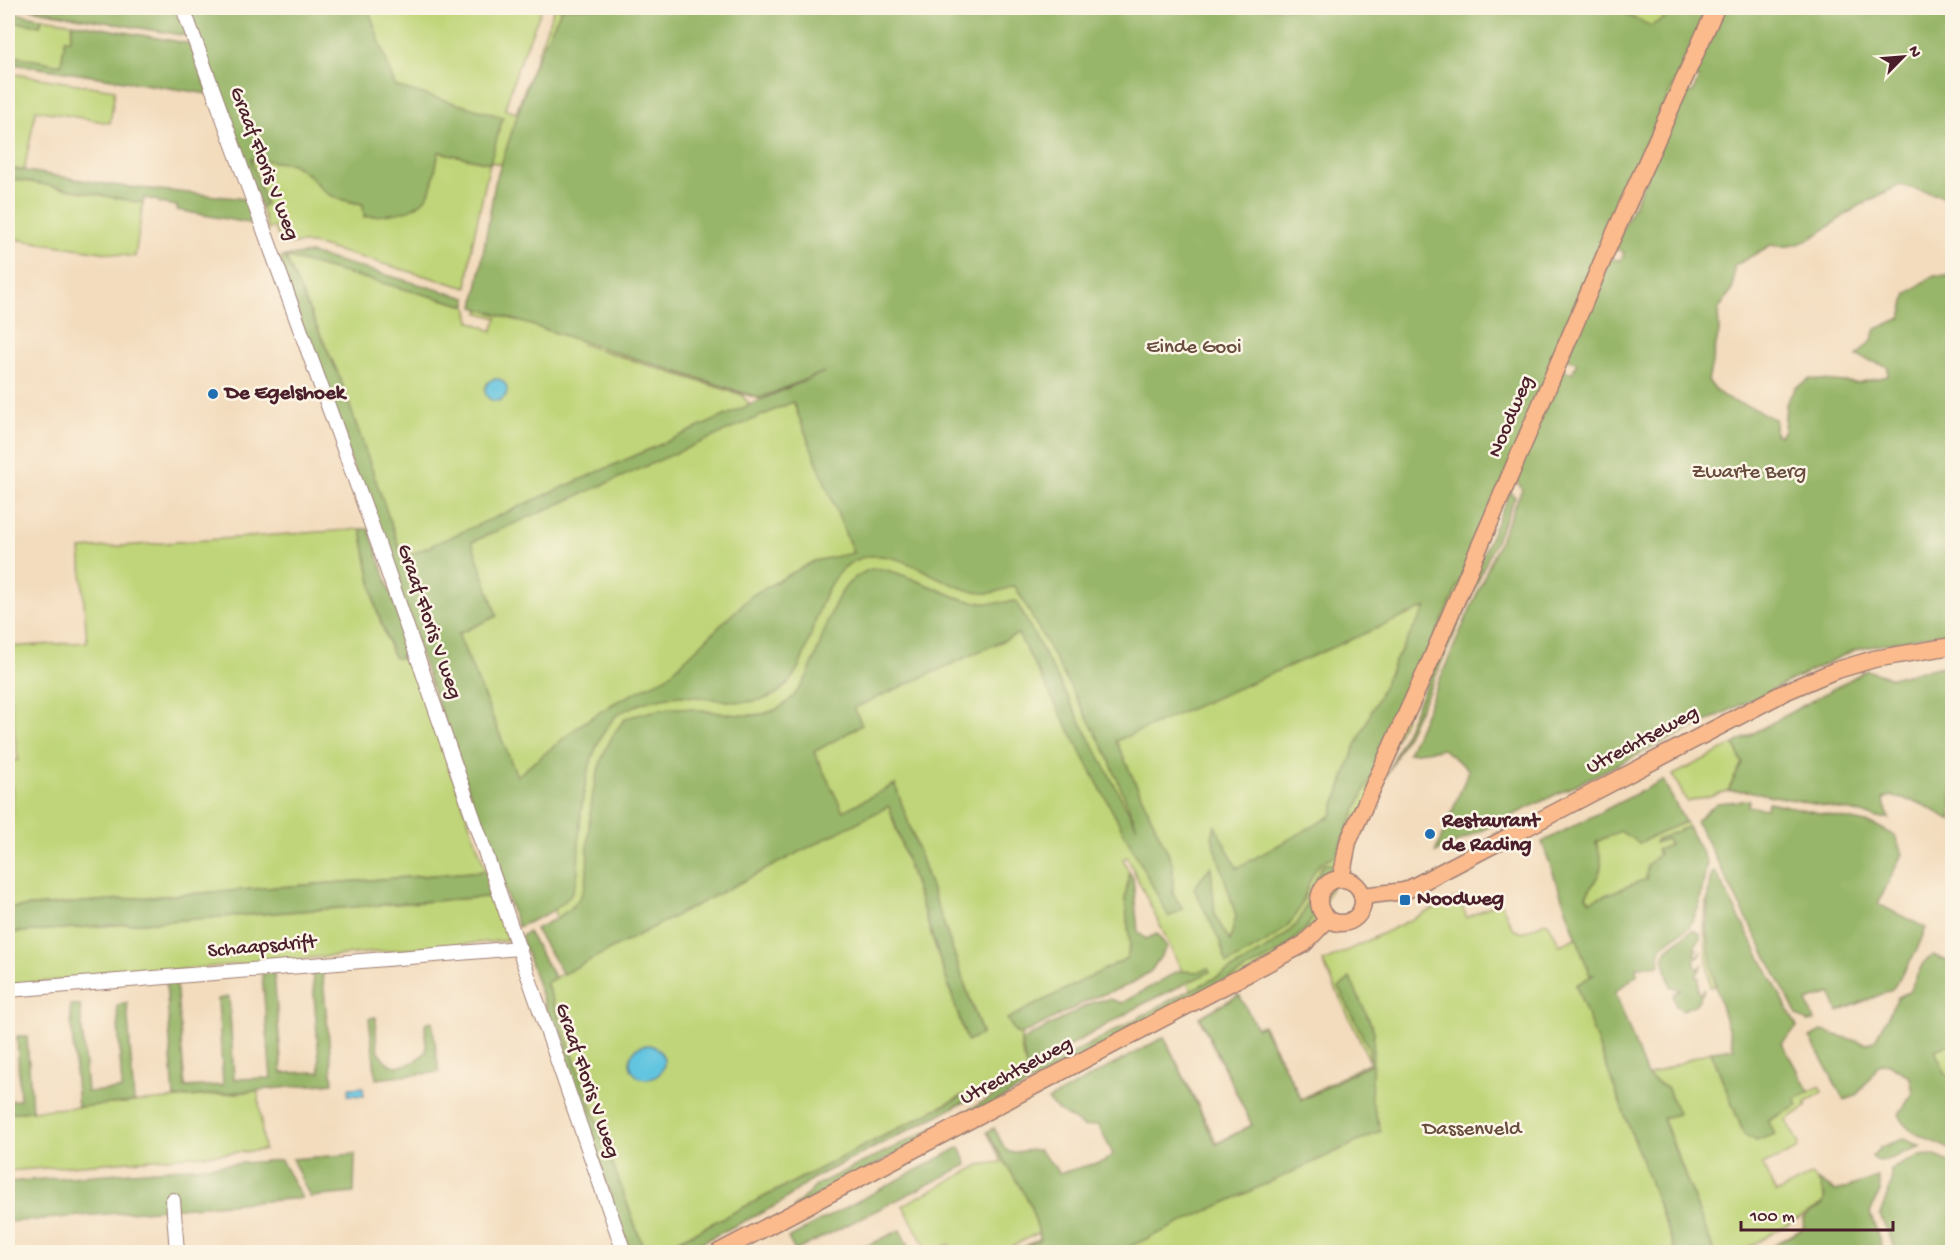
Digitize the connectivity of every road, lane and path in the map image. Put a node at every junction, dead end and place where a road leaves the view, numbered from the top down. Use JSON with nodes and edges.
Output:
{"nodes":[{"id":1,"x":183,"y":8,"type":"edge"},
{"id":2,"x":1716,"y":8,"type":"edge"},
{"id":3,"x":1953,"y":646,"type":"edge"},
{"id":4,"x":1341,"y":879,"type":"junction"},
{"id":5,"x":1362,"y":896,"type":"junction"},
{"id":6,"x":1328,"y":919,"type":"junction"},
{"id":7,"x":519,"y":948,"type":"junction"},
{"id":8,"x":8,"y":990,"type":"edge"},
{"id":9,"x":173,"y":1200,"type":"dead end"},
{"id":10,"x":177,"y":1252,"type":"edge"},
{"id":11,"x":624,"y":1252,"type":"edge"},
{"id":12,"x":719,"y":1252,"type":"edge"}],
"edges":[{"from":1,"to":7,"type":"street","name":"Graaf Floris V weg"},
{"from":2,"to":4,"type":"main road","name":"Noodweg"},
{"from":3,"to":5,"type":"main road","name":"Utrechtseweg"},
{"from":4,"to":5,"type":"main road"},
{"from":4,"to":6,"type":"main road"},
{"from":5,"to":6,"type":"main road"},
{"from":6,"to":12,"type":"main road","name":"Utrechtseweg"},
{"from":7,"to":8,"type":"street","name":"Schaapsdrift"},
{"from":7,"to":11,"type":"street","name":"Graaf Floris V weg"},
{"from":9,"to":10,"type":"street"}]}
